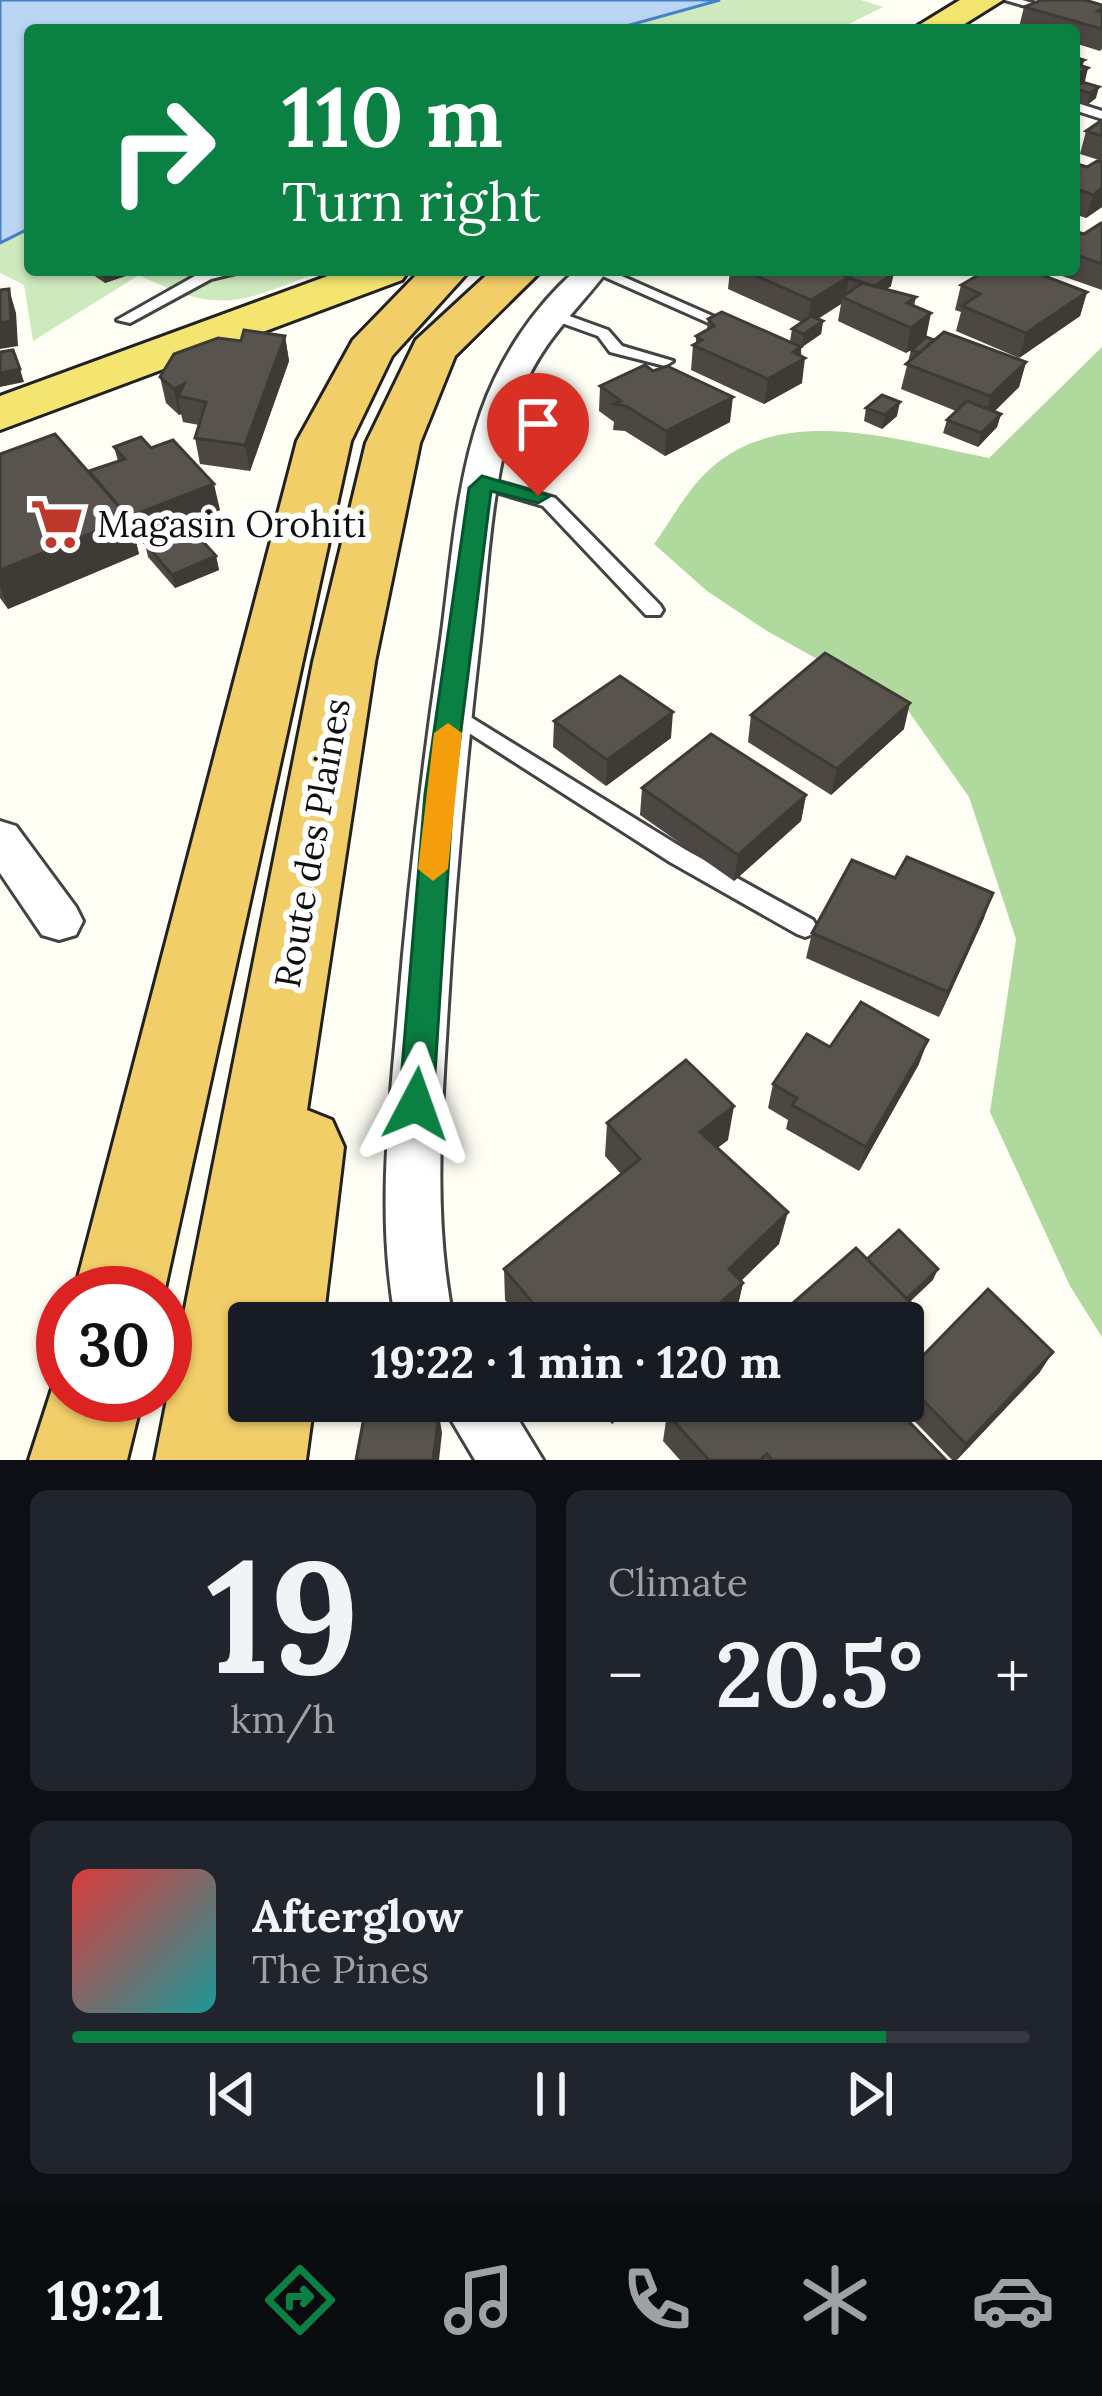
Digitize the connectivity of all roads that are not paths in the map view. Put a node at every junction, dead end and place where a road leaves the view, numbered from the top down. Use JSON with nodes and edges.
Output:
{"nodes":[{"id":1,"x":986,"y":0,"type":"edge"},
{"id":2,"x":1010,"y":0,"type":"edge"},
{"id":3,"x":1041,"y":0,"type":"edge"},
{"id":4,"x":922,"y":16,"type":"edge"},
{"id":5,"x":1102,"y":21,"type":"edge"},
{"id":6,"x":200,"y":276,"type":"edge"},
{"id":7,"x":370,"y":276,"type":"edge"},
{"id":8,"x":441,"y":276,"type":"edge"},
{"id":9,"x":513,"y":276,"type":"edge"},
{"id":10,"x":589,"y":276,"type":"edge"},
{"id":11,"x":609,"y":276,"type":"edge"},
{"id":12,"x":550,"y":314,"type":"junction"},
{"id":13,"x":125,"y":320,"type":"junction"},
{"id":14,"x":743,"y":333,"type":"edge"},
{"id":15,"x":194,"y":342,"type":"junction"},
{"id":16,"x":665,"y":361,"type":"edge"},
{"id":17,"x":68,"y":388,"type":"junction"},
{"id":18,"x":0,"y":414,"type":"edge"},
{"id":19,"x":0,"y":427,"type":"edge"},
{"id":20,"x":398,"y":430,"type":"junction"},
{"id":21,"x":482,"y":482,"type":"junction"},
{"id":22,"x":653,"y":610,"type":"dead end"},
{"id":23,"x":451,"y":712,"type":"junction"},
{"id":24,"x":0,"y":838,"type":"edge"},
{"id":25,"x":59,"y":921,"type":"dead end"},
{"id":26,"x":805,"y":927,"type":"dead end"},
{"id":27,"x":125,"y":1266,"type":"edge"},
{"id":28,"x":280,"y":1302,"type":"edge"},
{"id":29,"x":420,"y":1302,"type":"edge"},
{"id":30,"x":88,"y":1422,"type":"edge"},
{"id":31,"x":263,"y":1422,"type":"edge"},
{"id":32,"x":485,"y":1422,"type":"edge"},
{"id":33,"x":78,"y":1460,"type":"edge"},
{"id":34,"x":204,"y":1460,"type":"edge"},
{"id":35,"x":257,"y":1460,"type":"edge"},
{"id":36,"x":512,"y":1460,"type":"edge"}],
"edges":[{"from":1,"to":4,"type":"main road"},
{"from":2,"to":5,"type":"lane"},
{"from":3,"to":5,"type":"street"},
{"from":6,"to":13,"type":"lane"},
{"from":7,"to":15,"type":"main road"},
{"from":8,"to":27,"type":"highway","name":"Route des Plaines"},
{"from":9,"to":20,"type":"highway","name":"Route des Plaines"},
{"from":10,"to":12,"type":"street"},
{"from":11,"to":14,"type":"lane"},
{"from":12,"to":16,"type":"lane"},
{"from":12,"to":21,"type":"street"},
{"from":13,"to":15,"type":"main road"},
{"from":13,"to":17,"type":"main road"},
{"from":15,"to":17,"type":"main road"},
{"from":15,"to":19,"type":"main road"},
{"from":17,"to":18,"type":"main road"},
{"from":20,"to":28,"type":"highway"},
{"from":20,"to":34,"type":"highway","name":"Route des Plaines"},
{"from":21,"to":22,"type":"lane"},
{"from":21,"to":23,"type":"street"},
{"from":23,"to":26,"type":"lane"},
{"from":23,"to":29,"type":"street"},
{"from":24,"to":25,"type":"street"},
{"from":30,"to":33,"type":"highway"},
{"from":31,"to":35,"type":"highway"},
{"from":32,"to":36,"type":"street"}]}
